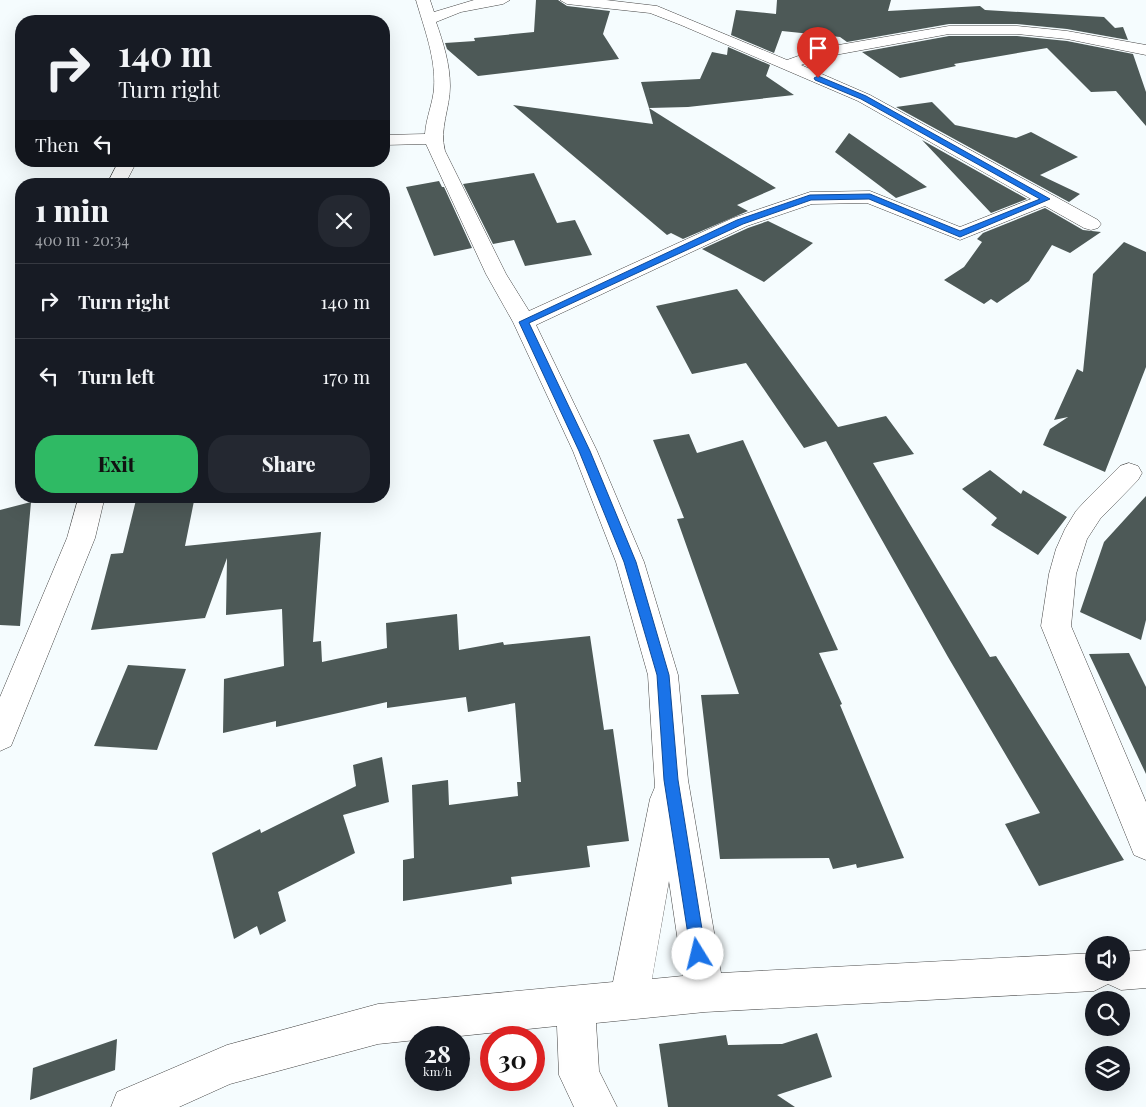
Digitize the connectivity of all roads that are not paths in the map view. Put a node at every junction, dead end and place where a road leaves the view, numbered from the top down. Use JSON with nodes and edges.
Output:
{"nodes":[{"id":1,"x":423,"y":0,"type":"edge"},
{"id":2,"x":457,"y":0,"type":"edge"},
{"id":3,"x":503,"y":0,"type":"edge"},
{"id":4,"x":567,"y":0,"type":"edge"},
{"id":5,"x":473,"y":3,"type":"junction"},
{"id":6,"x":428,"y":20,"type":"junction"},
{"id":7,"x":1146,"y":50,"type":"edge"},
{"id":8,"x":787,"y":65,"type":"junction"},
{"id":9,"x":432,"y":139,"type":"junction"},
{"id":10,"x":390,"y":140,"type":"edge"},
{"id":11,"x":1046,"y":199,"type":"junction"},
{"id":12,"x":1091,"y":224,"type":"dead end"},
{"id":13,"x":524,"y":322,"type":"junction"},
{"id":14,"x":1129,"y":473,"type":"dead end"},
{"id":15,"x":90,"y":503,"type":"edge"},
{"id":16,"x":0,"y":735,"type":"edge"},
{"id":17,"x":671,"y":780,"type":"junction"},
{"id":18,"x":1146,"y":843,"type":"edge"},
{"id":19,"x":1146,"y":969,"type":"edge"},
{"id":20,"x":1130,"y":970,"type":"edge"},
{"id":21,"x":1085,"y":972,"type":"edge"},
{"id":22,"x":704,"y":993,"type":"junction"},
{"id":23,"x":629,"y":1001,"type":"junction"},
{"id":24,"x":575,"y":1004,"type":"junction"},
{"id":25,"x":132,"y":1107,"type":"edge"},
{"id":26,"x":596,"y":1107,"type":"edge"}],
"edges":[{"from":1,"to":6,"type":"street"},
{"from":2,"to":5,"type":"street"},
{"from":3,"to":5,"type":"street"},
{"from":4,"to":8,"type":"street"},
{"from":5,"to":6,"type":"street"},
{"from":6,"to":9,"type":"street"},
{"from":7,"to":8,"type":"street"},
{"from":8,"to":11,"type":"street"},
{"from":9,"to":10,"type":"street"},
{"from":9,"to":13,"type":"street"},
{"from":11,"to":12,"type":"street"},
{"from":11,"to":13,"type":"street"},
{"from":13,"to":17,"type":"street"},
{"from":14,"to":18,"type":"street"},
{"from":15,"to":16,"type":"street"},
{"from":17,"to":22,"type":"street"},
{"from":17,"to":23,"type":"street"},
{"from":19,"to":20,"type":"street"},
{"from":21,"to":22,"type":"street"},
{"from":22,"to":23,"type":"street"},
{"from":23,"to":24,"type":"street"},
{"from":24,"to":25,"type":"street"},
{"from":24,"to":26,"type":"street"}]}
